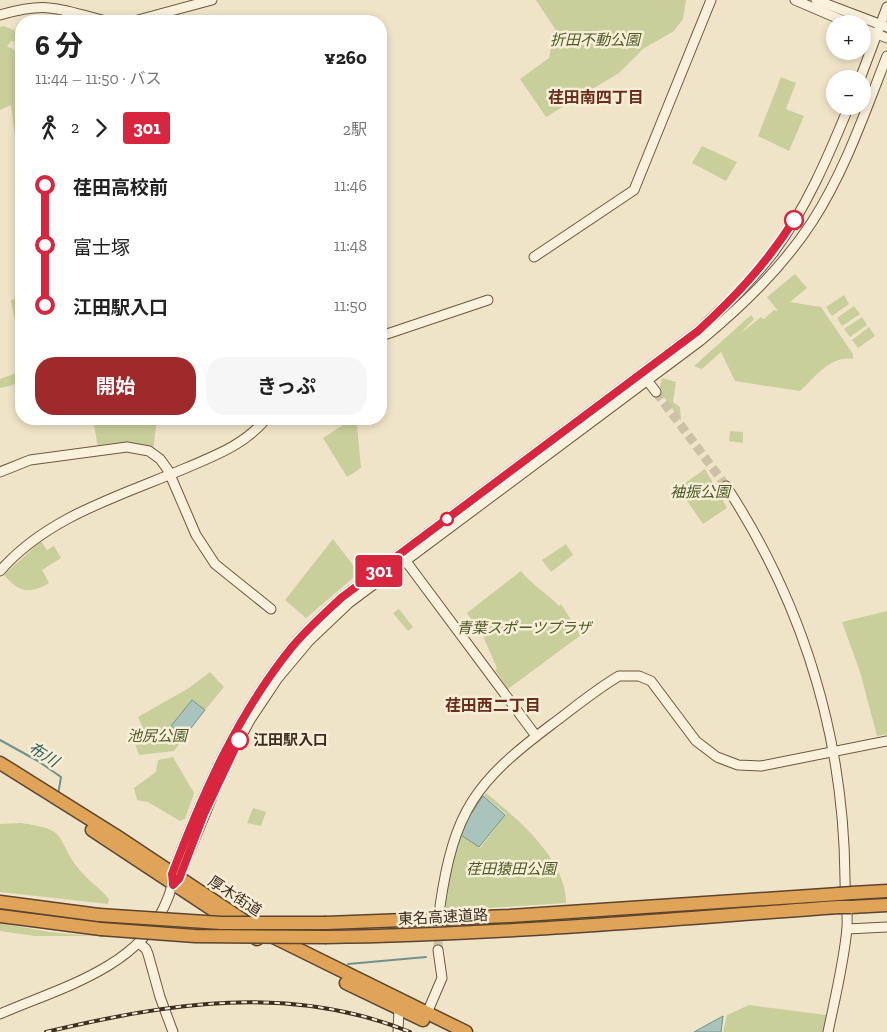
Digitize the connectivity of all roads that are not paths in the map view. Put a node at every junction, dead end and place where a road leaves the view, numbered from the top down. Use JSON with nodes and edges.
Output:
{"nodes":[{"id":1,"x":212,"y":0,"type":"edge"},
{"id":2,"x":711,"y":0,"type":"edge"},
{"id":3,"x":795,"y":0,"type":"edge"},
{"id":4,"x":816,"y":0,"type":"edge"},
{"id":5,"x":887,"y":8,"type":"edge"},
{"id":6,"x":0,"y":15,"type":"edge"},
{"id":7,"x":83,"y":15,"type":"edge"},
{"id":8,"x":156,"y":15,"type":"edge"},
{"id":9,"x":830,"y":15,"type":"edge"},
{"id":10,"x":884,"y":26,"type":"edge"},
{"id":11,"x":871,"y":31,"type":"edge"},
{"id":12,"x":878,"y":34,"type":"junction"},
{"id":13,"x":887,"y":38,"type":"edge"},
{"id":14,"x":887,"y":56,"type":"edge"},
{"id":15,"x":864,"y":70,"type":"edge"},
{"id":16,"x":845,"y":115,"type":"edge"},
{"id":17,"x":534,"y":257,"type":"dead end"},
{"id":18,"x":488,"y":300,"type":"dead end"},
{"id":19,"x":387,"y":334,"type":"edge"},
{"id":20,"x":647,"y":380,"type":"junction"},
{"id":21,"x":656,"y":392,"type":"tunnel mouth"},
{"id":22,"x":260,"y":425,"type":"edge"},
{"id":23,"x":0,"y":472,"type":"edge"},
{"id":24,"x":170,"y":475,"type":"junction"},
{"id":25,"x":726,"y":486,"type":"tunnel mouth"},
{"id":26,"x":403,"y":557,"type":"junction"},
{"id":27,"x":0,"y":571,"type":"edge"},
{"id":28,"x":271,"y":608,"type":"dead end"},
{"id":29,"x":536,"y":736,"type":"junction"},
{"id":30,"x":887,"y":741,"type":"edge"},
{"id":31,"x":834,"y":752,"type":"junction"},
{"id":32,"x":0,"y":763,"type":"edge"},
{"id":33,"x":0,"y":772,"type":"edge"},
{"id":34,"x":55,"y":803,"type":"junction"},
{"id":35,"x":175,"y":880,"type":"junction"},
{"id":36,"x":887,"y":891,"type":"edge"},
{"id":37,"x":0,"y":902,"type":"edge"},
{"id":38,"x":887,"y":905,"type":"edge"},
{"id":39,"x":440,"y":906,"type":"tunnel mouth"},
{"id":40,"x":0,"y":916,"type":"edge"},
{"id":41,"x":887,"y":927,"type":"edge"},
{"id":42,"x":847,"y":929,"type":"junction"},
{"id":43,"x":139,"y":943,"type":"junction"},
{"id":44,"x":438,"y":950,"type":"tunnel mouth"},
{"id":45,"x":399,"y":1008,"type":"junction"},
{"id":46,"x":427,"y":1013,"type":"junction"},
{"id":47,"x":0,"y":1014,"type":"edge"},
{"id":48,"x":173,"y":1032,"type":"edge"},
{"id":49,"x":398,"y":1032,"type":"edge"},
{"id":50,"x":448,"y":1032,"type":"edge"},
{"id":51,"x":466,"y":1032,"type":"edge"},
{"id":52,"x":828,"y":1032,"type":"edge"}],
"edges":[{"from":1,"to":8,"type":"street"},
{"from":2,"to":17,"type":"street"},
{"from":3,"to":9,"type":"street"},
{"from":4,"to":10,"type":"street"},
{"from":5,"to":10,"type":"street"},
{"from":6,"to":7,"type":"street"},
{"from":10,"to":12,"type":"street"},
{"from":11,"to":12,"type":"street"},
{"from":12,"to":13,"type":"street"},
{"from":12,"to":15,"type":"street"},
{"from":14,"to":20,"type":"street"},
{"from":16,"to":26,"type":"street"},
{"from":18,"to":19,"type":"street"},
{"from":20,"to":21,"type":"street"},
{"from":20,"to":26,"type":"street"},
{"from":22,"to":24,"type":"street"},
{"from":23,"to":24,"type":"street"},
{"from":24,"to":27,"type":"street"},
{"from":24,"to":28,"type":"street"},
{"from":25,"to":31,"type":"street"},
{"from":26,"to":29,"type":"street"},
{"from":26,"to":35,"type":"street"},
{"from":29,"to":31,"type":"street"},
{"from":29,"to":39,"type":"street"},
{"from":30,"to":31,"type":"street"},
{"from":31,"to":42,"type":"street"},
{"from":32,"to":34,"type":"highway","name":"厚木街道"},
{"from":33,"to":34,"type":"highway","name":"厚木街道"},
{"from":34,"to":35,"type":"highway","name":"厚木街道"},
{"from":35,"to":43,"type":"street"},
{"from":35,"to":45,"type":"highway","name":"厚木街道"},
{"from":35,"to":46,"type":"highway","name":"厚木街道"},
{"from":36,"to":37,"type":"highway","name":"東名高速道路","bridge":true},
{"from":38,"to":40,"type":"highway","name":"東名高速道路","bridge":true},
{"from":41,"to":42,"type":"street"},
{"from":42,"to":52,"type":"street"},
{"from":43,"to":47,"type":"street"},
{"from":43,"to":48,"type":"street"},
{"from":44,"to":46,"type":"street"},
{"from":45,"to":49,"type":"street"},
{"from":45,"to":50,"type":"highway","name":"厚木街道"},
{"from":46,"to":51,"type":"highway","name":"厚木街道"}]}
